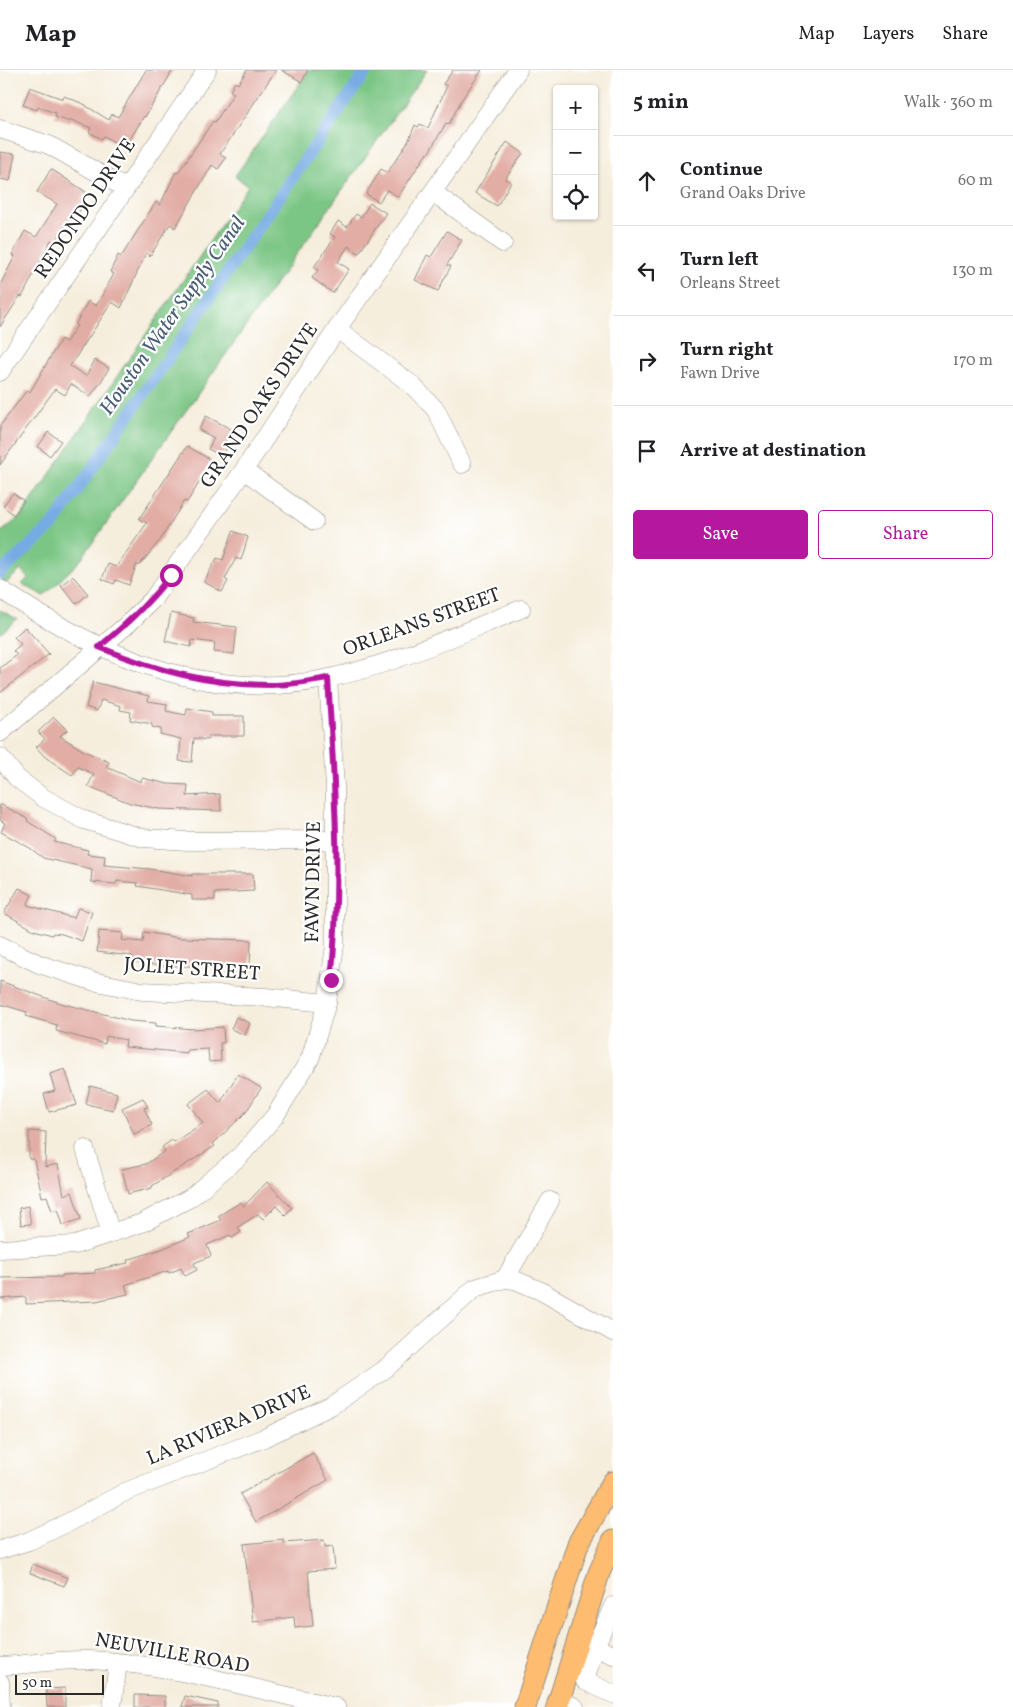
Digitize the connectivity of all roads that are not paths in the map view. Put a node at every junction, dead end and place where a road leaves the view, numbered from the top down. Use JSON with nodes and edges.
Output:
{"nodes":[{"id":1,"x":207,"y":70,"type":"edge"},
{"id":2,"x":518,"y":70,"type":"edge"},
{"id":3,"x":0,"y":129,"type":"edge"},
{"id":4,"x":126,"y":188,"type":"junction"},
{"id":5,"x":434,"y":193,"type":"junction"},
{"id":6,"x":503,"y":243,"type":"dead end"},
{"id":7,"x":337,"y":329,"type":"junction"},
{"id":8,"x":0,"y":372,"type":"edge"},
{"id":9,"x":462,"y":464,"type":"dead end"},
{"id":10,"x":244,"y":470,"type":"junction"},
{"id":11,"x":314,"y":521,"type":"dead end"},
{"id":12,"x":1,"y":590,"type":"edge"},
{"id":13,"x":521,"y":609,"type":"dead end"},
{"id":14,"x":99,"y":647,"type":"junction"},
{"id":15,"x":328,"y":678,"type":"junction"},
{"id":16,"x":0,"y":733,"type":"edge"},
{"id":17,"x":0,"y":757,"type":"edge"},
{"id":18,"x":336,"y":840,"type":"junction"},
{"id":19,"x":0,"y":945,"type":"edge"},
{"id":20,"x":327,"y":1003,"type":"junction"},
{"id":21,"x":85,"y":1149,"type":"dead end"},
{"id":22,"x":550,"y":1201,"type":"dead end"},
{"id":23,"x":111,"y":1234,"type":"junction"},
{"id":24,"x":0,"y":1250,"type":"edge"},
{"id":25,"x":504,"y":1279,"type":"junction"},
{"id":26,"x":613,"y":1332,"type":"edge"},
{"id":27,"x":613,"y":1482,"type":"edge"},
{"id":28,"x":578,"y":1544,"type":"junction"},
{"id":29,"x":610,"y":1548,"type":"edge"},
{"id":30,"x":0,"y":1550,"type":"edge"},
{"id":31,"x":612,"y":1612,"type":"edge"},
{"id":32,"x":596,"y":1647,"type":"junction"},
{"id":33,"x":613,"y":1655,"type":"edge"},
{"id":34,"x":118,"y":1663,"type":"junction"},
{"id":35,"x":0,"y":1666,"type":"edge"},
{"id":36,"x":0,"y":1682,"type":"edge"},
{"id":37,"x":613,"y":1694,"type":"edge"},
{"id":38,"x":564,"y":1705,"type":"edge"},
{"id":39,"x":1,"y":1707,"type":"edge"},
{"id":40,"x":112,"y":1707,"type":"edge"},
{"id":41,"x":336,"y":1707,"type":"edge"},
{"id":42,"x":525,"y":1707,"type":"edge"}],
"edges":[{"from":1,"to":4,"type":"street","name":"REDONDO DRIVE"},
{"from":2,"to":5,"type":"street","name":"GRAND OAKS DRIVE"},
{"from":3,"to":4,"type":"street"},
{"from":4,"to":8,"type":"street","name":"REDONDO DRIVE"},
{"from":5,"to":6,"type":"street"},
{"from":5,"to":7,"type":"street","name":"GRAND OAKS DRIVE"},
{"from":7,"to":9,"type":"street"},
{"from":7,"to":10,"type":"street","name":"GRAND OAKS DRIVE"},
{"from":10,"to":11,"type":"street"},
{"from":10,"to":14,"type":"street","name":"GRAND OAKS DRIVE"},
{"from":12,"to":14,"type":"street","name":"ORLEANS STREET"},
{"from":13,"to":15,"type":"street","name":"ORLEANS STREET"},
{"from":14,"to":15,"type":"street","name":"ORLEANS STREET"},
{"from":14,"to":16,"type":"street","name":"GRAND OAKS DRIVE"},
{"from":15,"to":18,"type":"street","name":"FAWN DRIVE"},
{"from":17,"to":18,"type":"street"},
{"from":18,"to":20,"type":"street","name":"FAWN DRIVE"},
{"from":19,"to":20,"type":"street","name":"JOLIET STREET"},
{"from":20,"to":23,"type":"street","name":"FAWN DRIVE"},
{"from":21,"to":23,"type":"street"},
{"from":22,"to":25,"type":"street"},
{"from":23,"to":24,"type":"street","name":"FAWN DRIVE"},
{"from":25,"to":26,"type":"street"},
{"from":25,"to":30,"type":"street","name":"LA RIVIERA DRIVE"},
{"from":27,"to":28,"type":"main road"},
{"from":28,"to":29,"type":"main road"},
{"from":28,"to":42,"type":"main road"},
{"from":29,"to":38,"type":"main road"},
{"from":31,"to":32,"type":"street"},
{"from":32,"to":33,"type":"street"},
{"from":32,"to":37,"type":"street"},
{"from":34,"to":35,"type":"street","name":"NEUVILLE ROAD"},
{"from":34,"to":40,"type":"street"},
{"from":34,"to":41,"type":"street","name":"NEUVILLE ROAD"},
{"from":36,"to":39,"type":"street"}]}
